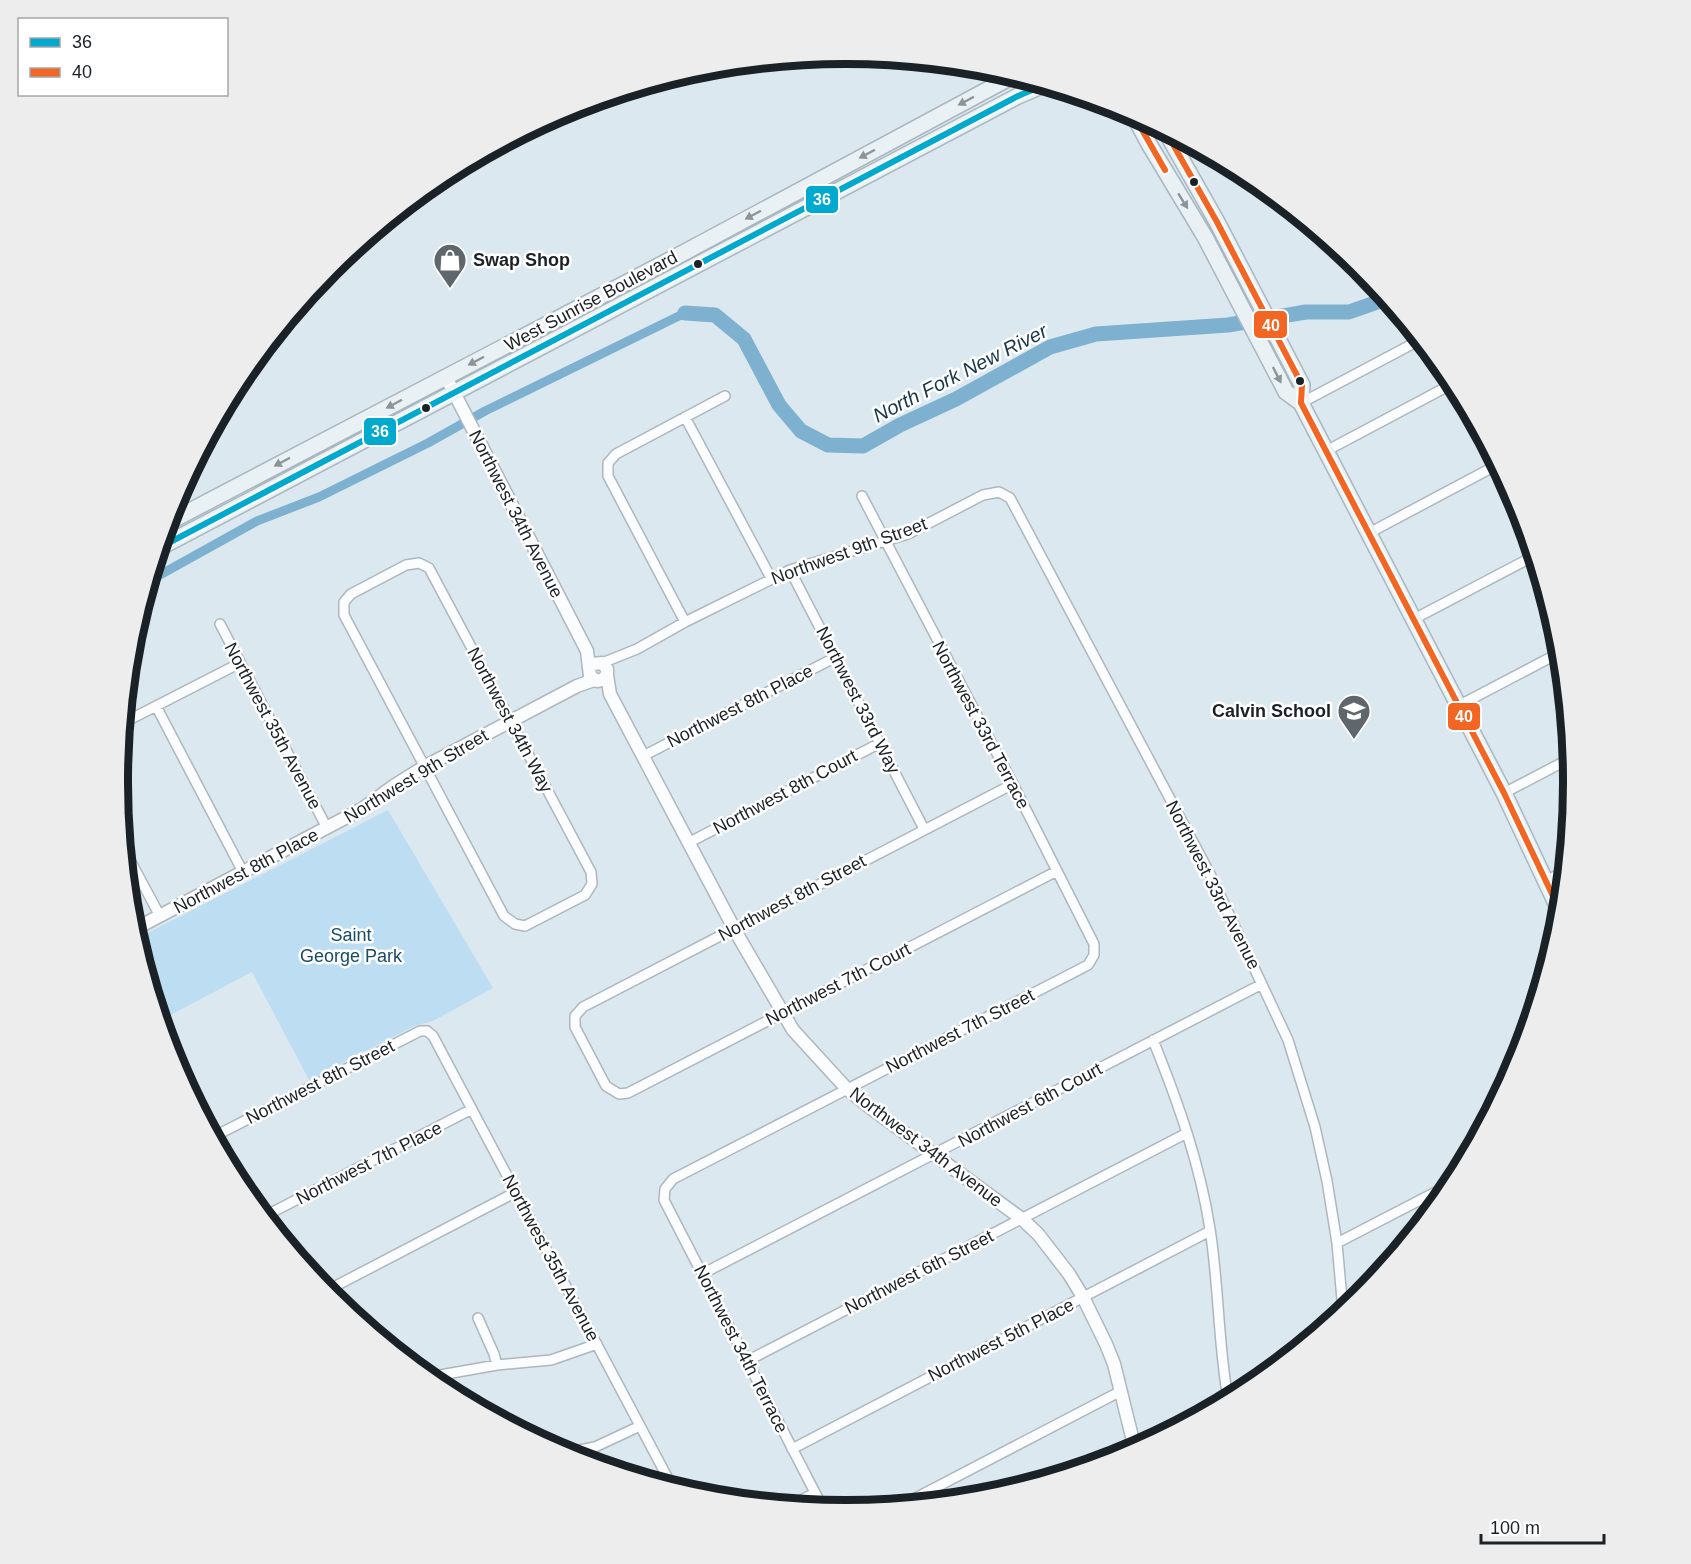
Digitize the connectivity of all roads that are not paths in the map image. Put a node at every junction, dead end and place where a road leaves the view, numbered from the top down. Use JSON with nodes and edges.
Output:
{"nodes":[{"id":1,"x":1002,"y":82,"type":"edge"},
{"id":2,"x":1034,"y":90,"type":"edge"},
{"id":3,"x":1141,"y":128,"type":"edge"},
{"id":4,"x":1172,"y":143,"type":"edge"},
{"id":5,"x":1205,"y":237,"type":"junction"},
{"id":6,"x":1232,"y":251,"type":"junction"},
{"id":7,"x":1414,"y":343,"type":"edge"},
{"id":8,"x":446,"y":377,"type":"junction"},
{"id":9,"x":1445,"y":387,"type":"edge"},
{"id":10,"x":725,"y":396,"type":"dead end"},
{"id":11,"x":458,"y":401,"type":"junction"},
{"id":12,"x":1301,"y":403,"type":"junction"},
{"id":13,"x":685,"y":417,"type":"junction"},
{"id":14,"x":1326,"y":451,"type":"junction"},
{"id":15,"x":1491,"y":468,"type":"edge"},
{"id":16,"x":236,"y":487,"type":"junction"},
{"id":17,"x":999,"y":492,"type":"joint"},
{"id":18,"x":862,"y":496,"type":"dead end"},
{"id":19,"x":179,"y":517,"type":"edge"},
{"id":20,"x":174,"y":531,"type":"edge"},
{"id":21,"x":1369,"y":533,"type":"junction"},
{"id":22,"x":885,"y":542,"type":"junction"},
{"id":23,"x":169,"y":543,"type":"edge"},
{"id":24,"x":1528,"y":559,"type":"edge"},
{"id":25,"x":790,"y":570,"type":"junction"},
{"id":26,"x":771,"y":578,"type":"junction"},
{"id":27,"x":1414,"y":620,"type":"junction"},
{"id":28,"x":684,"y":622,"type":"junction"},
{"id":29,"x":220,"y":624,"type":"dead end"},
{"id":30,"x":836,"y":657,"type":"junction"},
{"id":31,"x":1552,"y":657,"type":"edge"},
{"id":32,"x":240,"y":663,"type":"junction"},
{"id":33,"x":598,"y":672,"type":"junction"},
{"id":34,"x":156,"y":706,"type":"junction"},
{"id":35,"x":1458,"y":706,"type":"junction"},
{"id":36,"x":131,"y":719,"type":"edge"},
{"id":37,"x":511,"y":721,"type":"junction"},
{"id":38,"x":880,"y":742,"type":"junction"},
{"id":39,"x":643,"y":756,"type":"junction"},
{"id":40,"x":1562,"y":763,"type":"edge"},
{"id":41,"x":424,"y":767,"type":"junction"},
{"id":42,"x":1013,"y":784,"type":"junction"},
{"id":43,"x":1504,"y":793,"type":"junction"},
{"id":44,"x":327,"y":828,"type":"junction"},
{"id":45,"x":924,"y":829,"type":"junction"},
{"id":46,"x":690,"y":842,"type":"junction"},
{"id":47,"x":133,"y":866,"type":"edge"},
{"id":48,"x":1057,"y":871,"type":"junction"},
{"id":49,"x":243,"y":872,"type":"junction"},
{"id":50,"x":1557,"y":875,"type":"edge"},
{"id":51,"x":1546,"y":881,"type":"junction"},
{"id":52,"x":1553,"y":898,"type":"edge"},
{"id":53,"x":160,"y":916,"type":"junction"},
{"id":54,"x":143,"y":925,"type":"edge"},
{"id":55,"x":734,"y":928,"type":"junction"},
{"id":56,"x":1094,"y":955,"type":"joint"},
{"id":57,"x":1262,"y":984,"type":"junction"},
{"id":58,"x":782,"y":1013,"type":"junction"},
{"id":59,"x":427,"y":1031,"type":"joint"},
{"id":60,"x":1153,"y":1040,"type":"junction"},
{"id":61,"x":847,"y":1089,"type":"junction"},
{"id":62,"x":619,"y":1094,"type":"joint"},
{"id":63,"x":472,"y":1109,"type":"junction"},
{"id":64,"x":220,"y":1133,"type":"edge"},
{"id":65,"x":1187,"y":1133,"type":"junction"},
{"id":66,"x":933,"y":1155,"type":"junction"},
{"id":67,"x":665,"y":1189,"type":"joint"},
{"id":68,"x":516,"y":1192,"type":"junction"},
{"id":69,"x":1433,"y":1193,"type":"edge"},
{"id":70,"x":271,"y":1213,"type":"edge"},
{"id":71,"x":1022,"y":1219,"type":"junction"},
{"id":72,"x":1210,"y":1231,"type":"junction"},
{"id":73,"x":1337,"y":1243,"type":"junction"},
{"id":74,"x":702,"y":1274,"type":"junction"},
{"id":75,"x":335,"y":1286,"type":"edge"},
{"id":76,"x":1083,"y":1297,"type":"junction"},
{"id":77,"x":1342,"y":1299,"type":"edge"},
{"id":78,"x":478,"y":1318,"type":"dead end"},
{"id":79,"x":597,"y":1344,"type":"junction"},
{"id":80,"x":747,"y":1361,"type":"junction"},
{"id":81,"x":496,"y":1365,"type":"junction"},
{"id":82,"x":441,"y":1375,"type":"edge"},
{"id":83,"x":1227,"y":1389,"type":"edge"},
{"id":84,"x":1121,"y":1391,"type":"junction"},
{"id":85,"x":640,"y":1426,"type":"junction"},
{"id":86,"x":1133,"y":1439,"type":"edge"},
{"id":87,"x":583,"y":1449,"type":"edge"},
{"id":88,"x":792,"y":1449,"type":"junction"},
{"id":89,"x":667,"y":1477,"type":"edge"},
{"id":90,"x":815,"y":1493,"type":"junction"},
{"id":91,"x":922,"y":1495,"type":"edge"},
{"id":92,"x":805,"y":1498,"type":"edge"},
{"id":93,"x":818,"y":1499,"type":"edge"}],
"edges":[{"from":1,"to":8,"type":"main road","name":"West Sunrise Boulevard","one_way":true},
{"from":2,"to":11,"type":"main road","name":"West Sunrise Boulevard"},
{"from":3,"to":5,"type":"main road","one_way":true},
{"from":4,"to":6,"type":"main road"},
{"from":5,"to":6,"type":"main road"},
{"from":5,"to":12,"type":"main road","one_way":true},
{"from":6,"to":12,"type":"main road"},
{"from":7,"to":12,"type":"street"},
{"from":8,"to":11,"type":"street","name":"Northwest 34th Avenue"},
{"from":8,"to":16,"type":"main road","name":"West Sunrise Boulevard","one_way":true},
{"from":9,"to":14,"type":"street"},
{"from":10,"to":13,"type":"street"},
{"from":11,"to":23,"type":"main road","name":"West Sunrise Boulevard"},
{"from":11,"to":33,"type":"street","name":"Northwest 34th Avenue"},
{"from":12,"to":14,"type":"main road"},
{"from":13,"to":26,"type":"street"},
{"from":13,"to":28,"type":"street"},
{"from":14,"to":21,"type":"main road"},
{"from":15,"to":21,"type":"street"},
{"from":16,"to":19,"type":"main road","name":"West Sunrise Boulevard"},
{"from":16,"to":20,"type":"main road"},
{"from":17,"to":22,"type":"street","name":"Northwest 9th Street"},
{"from":17,"to":57,"type":"street","name":"Northwest 33rd Avenue"},
{"from":18,"to":22,"type":"street","name":"Northwest 33rd Terrace"},
{"from":21,"to":27,"type":"main road"},
{"from":22,"to":25,"type":"street","name":"Northwest 9th Street"},
{"from":22,"to":42,"type":"street","name":"Northwest 33rd Terrace"},
{"from":24,"to":27,"type":"street"},
{"from":25,"to":26,"type":"street","name":"Northwest 9th Street"},
{"from":25,"to":30,"type":"street","name":"Northwest 33rd Way"},
{"from":26,"to":28,"type":"street","name":"Northwest 9th Street"},
{"from":27,"to":35,"type":"main road"},
{"from":28,"to":33,"type":"street","name":"Northwest 9th Street"},
{"from":29,"to":32,"type":"street","name":"Northwest 35th Avenue"},
{"from":30,"to":38,"type":"street","name":"Northwest 33rd Way"},
{"from":30,"to":39,"type":"street","name":"Northwest 8th Place"},
{"from":31,"to":35,"type":"street"},
{"from":32,"to":34,"type":"street"},
{"from":32,"to":44,"type":"street","name":"Northwest 35th Avenue"},
{"from":33,"to":37,"type":"street","name":"Northwest 9th Street"},
{"from":33,"to":39,"type":"street","name":"Northwest 34th Avenue"},
{"from":34,"to":36,"type":"street"},
{"from":34,"to":49,"type":"street"},
{"from":35,"to":43,"type":"main road"},
{"from":37,"to":41,"type":"street","name":"Northwest 9th Street"},
{"from":37,"to":41,"type":"street","name":"Northwest 34th Way"},
{"from":37,"to":41,"type":"street","name":"Northwest 34th Way"},
{"from":38,"to":45,"type":"street","name":"Northwest 33rd Way"},
{"from":38,"to":46,"type":"street","name":"Northwest 8th Court"},
{"from":39,"to":46,"type":"street","name":"Northwest 34th Avenue"},
{"from":40,"to":43,"type":"street"},
{"from":41,"to":44,"type":"street","name":"Northwest 9th Street"},
{"from":42,"to":45,"type":"street","name":"Northwest 8th Street"},
{"from":42,"to":48,"type":"street","name":"Northwest 33rd Terrace"},
{"from":43,"to":51,"type":"main road"},
{"from":44,"to":49,"type":"street","name":"Northwest 8th Place"},
{"from":45,"to":55,"type":"street","name":"Northwest 8th Street"},
{"from":46,"to":55,"type":"street","name":"Northwest 34th Avenue"},
{"from":47,"to":53,"type":"street"},
{"from":48,"to":56,"type":"street","name":"Northwest 33rd Terrace"},
{"from":48,"to":58,"type":"street","name":"Northwest 7th Court"},
{"from":49,"to":53,"type":"street","name":"Northwest 8th Place"},
{"from":50,"to":51,"type":"street"},
{"from":51,"to":52,"type":"main road"},
{"from":53,"to":54,"type":"street","name":"Northwest 8th Place"},
{"from":55,"to":58,"type":"street","name":"Northwest 34th Avenue"},
{"from":55,"to":62,"type":"street","name":"Northwest 8th Street"},
{"from":56,"to":61,"type":"street","name":"Northwest 7th Street"},
{"from":57,"to":60,"type":"street","name":"Northwest 6th Court"},
{"from":57,"to":73,"type":"street","name":"Northwest 33rd Avenue"},
{"from":58,"to":61,"type":"street","name":"Northwest 34th Avenue"},
{"from":58,"to":62,"type":"street","name":"Northwest 7th Court"},
{"from":59,"to":63,"type":"street","name":"Northwest 35th Avenue"},
{"from":59,"to":64,"type":"street","name":"Northwest 8th Street"},
{"from":60,"to":65,"type":"street"},
{"from":60,"to":66,"type":"street","name":"Northwest 6th Court"},
{"from":61,"to":66,"type":"street","name":"Northwest 34th Avenue"},
{"from":61,"to":67,"type":"street","name":"Northwest 7th Street"},
{"from":63,"to":68,"type":"street","name":"Northwest 35th Avenue"},
{"from":63,"to":70,"type":"street","name":"Northwest 7th Place"},
{"from":65,"to":71,"type":"street","name":"Northwest 6th Street"},
{"from":65,"to":72,"type":"street"},
{"from":66,"to":71,"type":"street","name":"Northwest 34th Avenue"},
{"from":66,"to":74,"type":"street","name":"Northwest 6th Court"},
{"from":67,"to":74,"type":"street","name":"Northwest 34th Terrace"},
{"from":68,"to":75,"type":"street"},
{"from":68,"to":79,"type":"street","name":"Northwest 35th Avenue"},
{"from":69,"to":73,"type":"street"},
{"from":71,"to":76,"type":"street","name":"Northwest 34th Avenue"},
{"from":71,"to":80,"type":"street","name":"Northwest 6th Street"},
{"from":72,"to":76,"type":"street","name":"Northwest 5th Place"},
{"from":72,"to":83,"type":"street"},
{"from":73,"to":77,"type":"street","name":"Northwest 33rd Avenue"},
{"from":74,"to":80,"type":"street","name":"Northwest 34th Terrace"},
{"from":76,"to":84,"type":"street","name":"Northwest 34th Avenue"},
{"from":76,"to":88,"type":"street","name":"Northwest 5th Place"},
{"from":78,"to":81,"type":"street"},
{"from":79,"to":81,"type":"street"},
{"from":79,"to":85,"type":"street","name":"Northwest 35th Avenue"},
{"from":80,"to":88,"type":"street","name":"Northwest 34th Terrace"},
{"from":81,"to":82,"type":"street"},
{"from":84,"to":86,"type":"street","name":"Northwest 34th Avenue"},
{"from":84,"to":91,"type":"street"},
{"from":85,"to":87,"type":"street"},
{"from":85,"to":89,"type":"street","name":"Northwest 35th Avenue"},
{"from":88,"to":90,"type":"street","name":"Northwest 34th Terrace"},
{"from":90,"to":92,"type":"street"},
{"from":90,"to":93,"type":"street","name":"Northwest 34th Terrace"}]}
